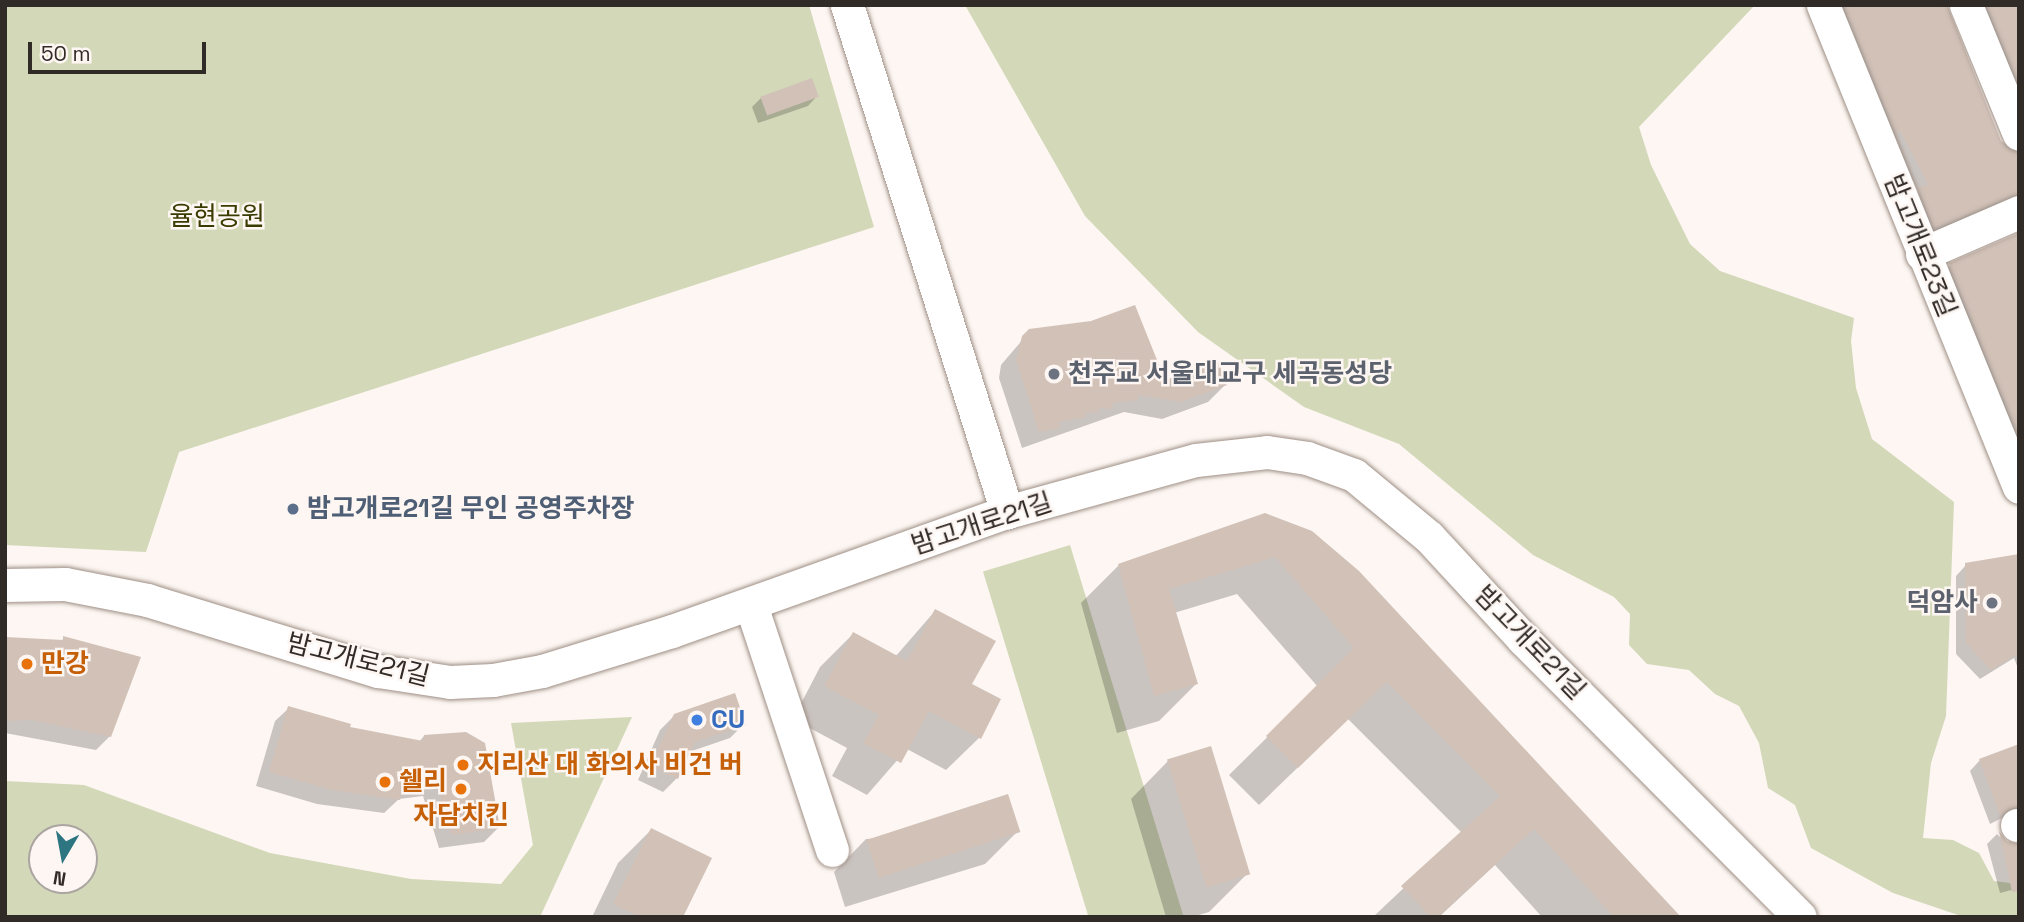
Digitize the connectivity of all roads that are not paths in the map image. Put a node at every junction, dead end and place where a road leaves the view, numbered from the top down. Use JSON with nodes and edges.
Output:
{"nodes":[{"id":1,"x":847,"y":5,"type":"edge"},
{"id":2,"x":1823,"y":5,"type":"edge"},
{"id":3,"x":1966,"y":5,"type":"edge"},
{"id":4,"x":2019,"y":134,"type":"edge"},
{"id":5,"x":2019,"y":212,"type":"edge"},
{"id":6,"x":1922,"y":254,"type":"junction"},
{"id":7,"x":2019,"y":487,"type":"edge"},
{"id":8,"x":1007,"y":512,"type":"junction"},
{"id":9,"x":5,"y":585,"type":"edge"},
{"id":10,"x":751,"y":605,"type":"junction"},
{"id":11,"x":832,"y":850,"type":"dead end"},
{"id":12,"x":1800,"y":917,"type":"edge"}],
"edges":[{"from":1,"to":8,"type":"street"},
{"from":2,"to":6,"type":"street","name":"밤고개로23길"},
{"from":3,"to":4,"type":"street"},
{"from":5,"to":6,"type":"street"},
{"from":6,"to":7,"type":"street","name":"밤고개로23길"},
{"from":8,"to":10,"type":"street","name":"밤고개로21길"},
{"from":8,"to":12,"type":"street","name":"밤고개로21길"},
{"from":9,"to":10,"type":"street","name":"밤고개로21길"},
{"from":10,"to":11,"type":"street"}]}
